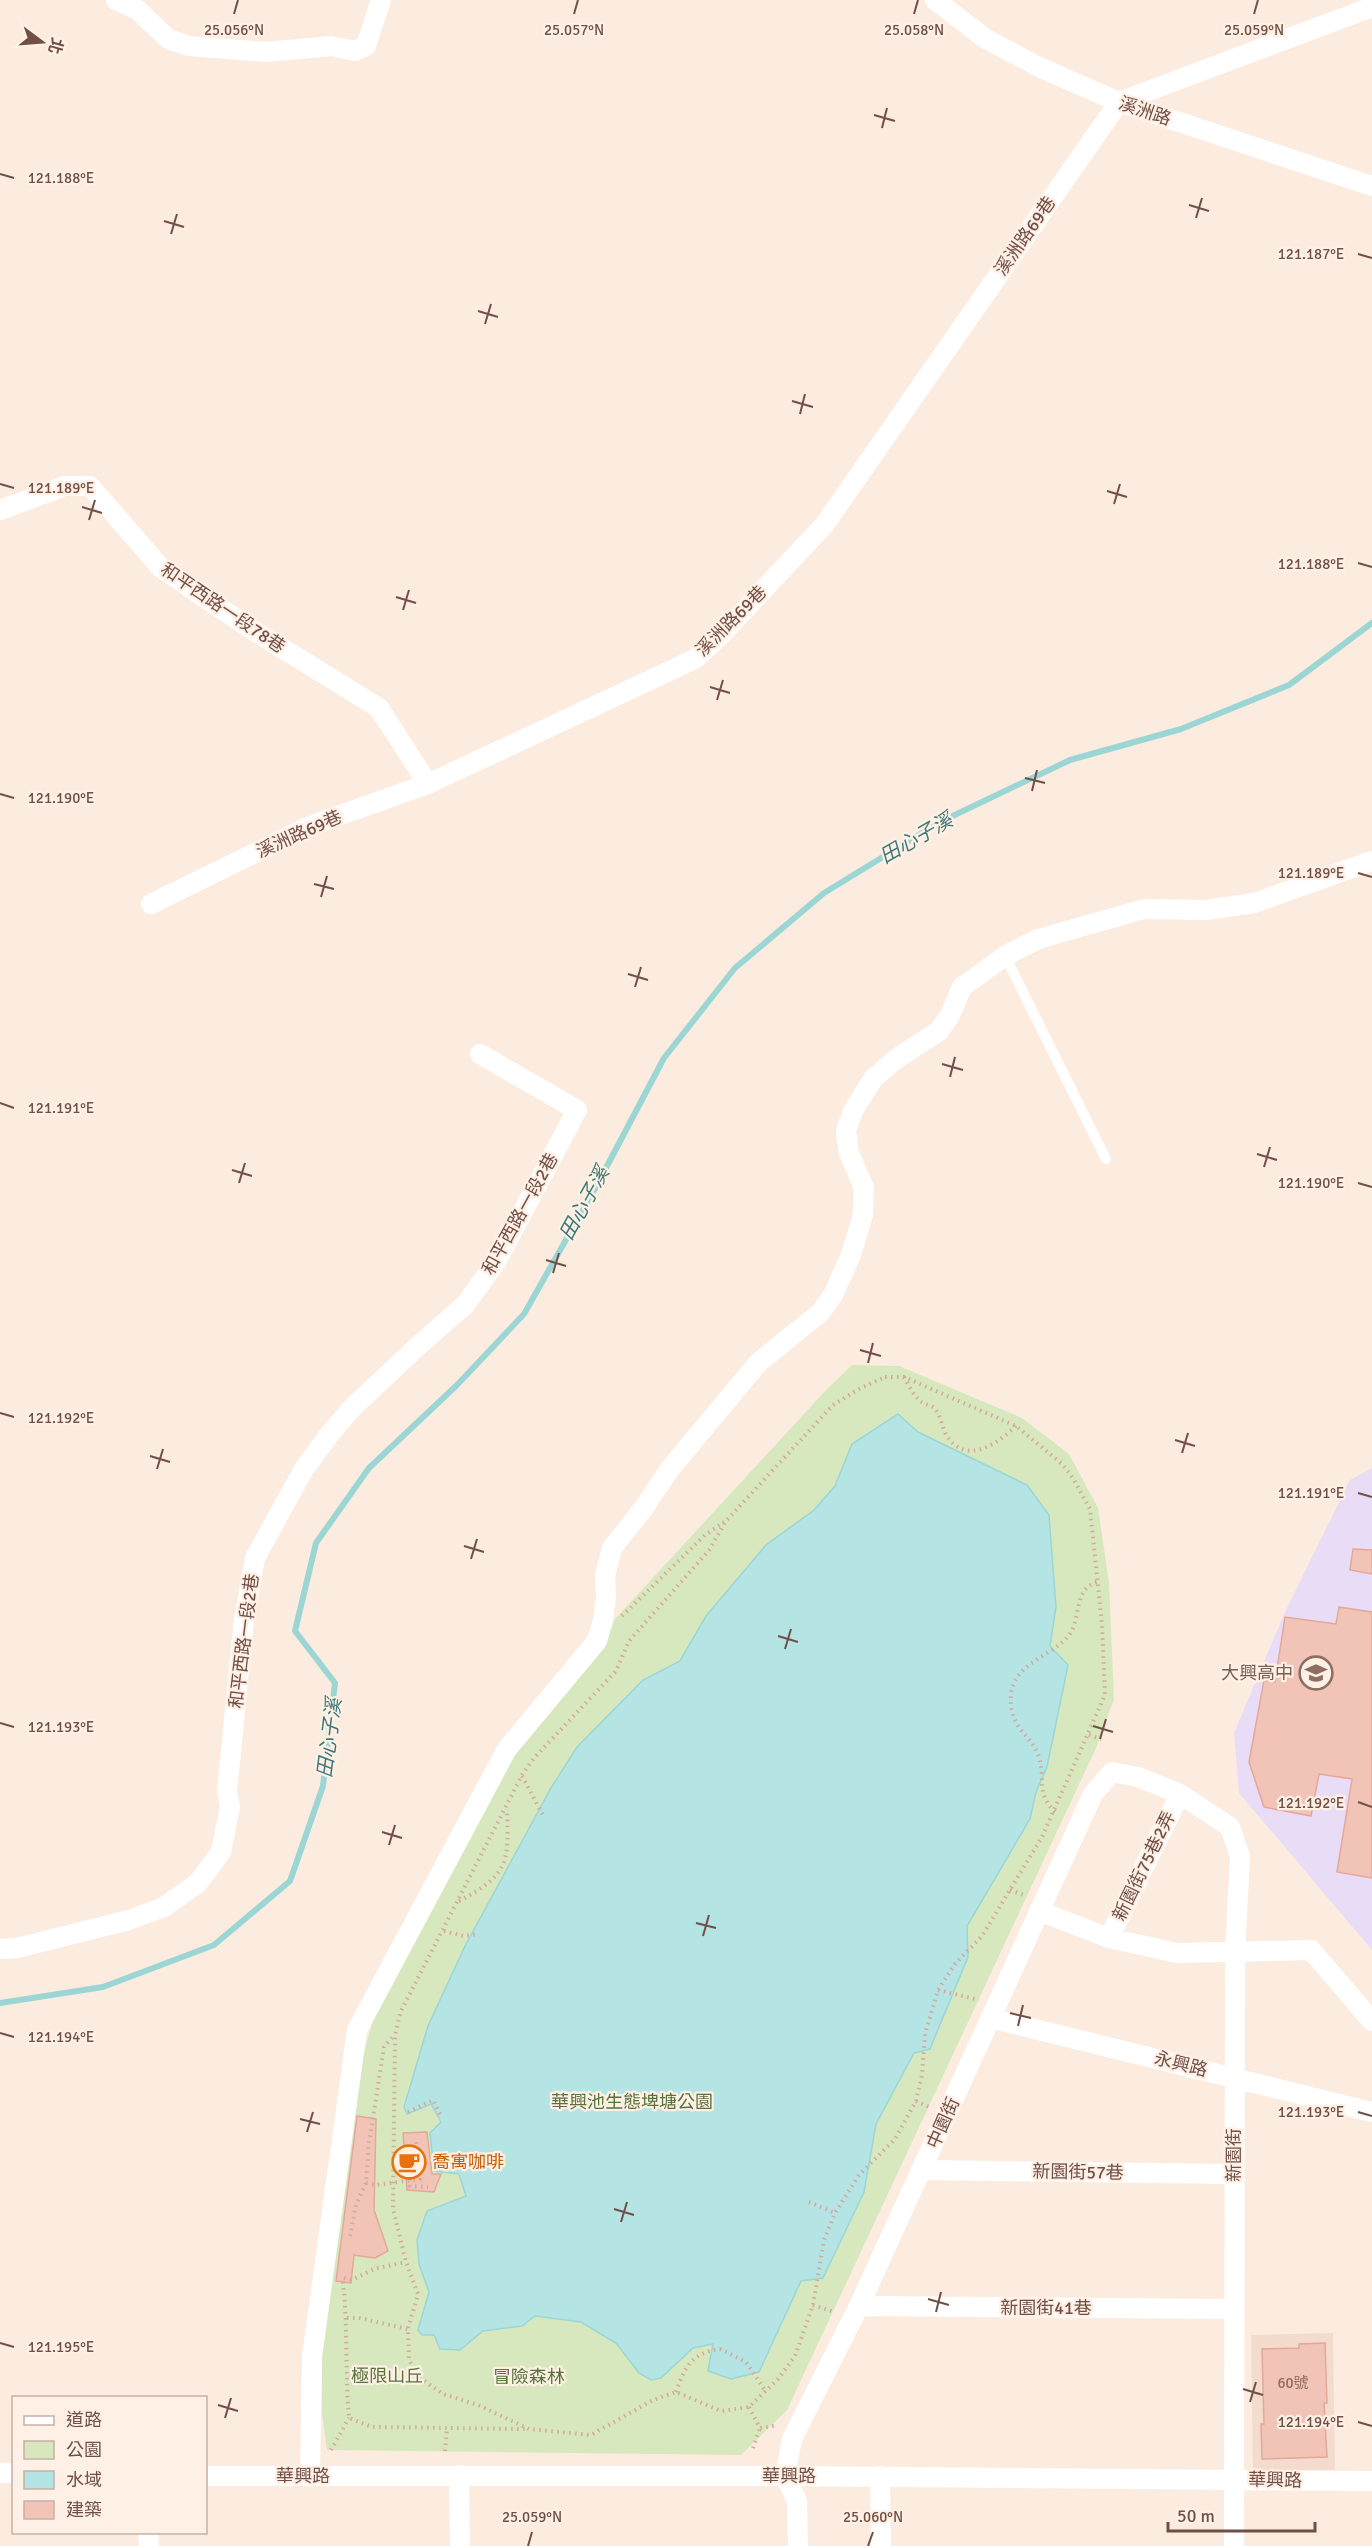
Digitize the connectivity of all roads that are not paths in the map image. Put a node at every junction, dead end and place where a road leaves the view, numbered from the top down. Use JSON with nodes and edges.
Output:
{"nodes":[{"id":1,"x":116,"y":0,"type":"edge"},
{"id":2,"x":381,"y":0,"type":"edge"},
{"id":3,"x":936,"y":0,"type":"edge"},
{"id":4,"x":1372,"y":7,"type":"edge"},
{"id":5,"x":1119,"y":102,"type":"junction"},
{"id":6,"x":1372,"y":186,"type":"edge"},
{"id":7,"x":0,"y":510,"type":"edge"},
{"id":8,"x":428,"y":784,"type":"junction"},
{"id":9,"x":1372,"y":861,"type":"edge"},
{"id":10,"x":151,"y":904,"type":"dead end"},
{"id":11,"x":1005,"y":956,"type":"junction"},
{"id":12,"x":480,"y":1054,"type":"dead end"},
{"id":13,"x":1106,"y":1159,"type":"dead end"},
{"id":14,"x":1180,"y":1794,"type":"junction"},
{"id":15,"x":1034,"y":1903,"type":"junction"},
{"id":16,"x":1109,"y":1938,"type":"junction"},
{"id":17,"x":0,"y":1949,"type":"edge"},
{"id":18,"x":1235,"y":1952,"type":"junction"},
{"id":19,"x":990,"y":2018,"type":"junction"},
{"id":20,"x":1372,"y":2021,"type":"edge"},
{"id":21,"x":1235,"y":2077,"type":"junction"},
{"id":22,"x":1372,"y":2112,"type":"edge"},
{"id":23,"x":923,"y":2170,"type":"junction"},
{"id":24,"x":1234,"y":2174,"type":"junction"},
{"id":25,"x":859,"y":2306,"type":"junction"},
{"id":26,"x":1234,"y":2309,"type":"junction"},
{"id":27,"x":459,"y":2475,"type":"junction"},
{"id":28,"x":207,"y":2476,"type":"edge"},
{"id":29,"x":784,"y":2476,"type":"junction"},
{"id":30,"x":880,"y":2476,"type":"junction"},
{"id":31,"x":310,"y":2477,"type":"junction"},
{"id":32,"x":1233,"y":2480,"type":"junction"},
{"id":33,"x":1372,"y":2481,"type":"edge"},
{"id":34,"x":460,"y":2546,"type":"edge"},
{"id":35,"x":798,"y":2546,"type":"edge"},
{"id":36,"x":881,"y":2546,"type":"edge"},
{"id":37,"x":1234,"y":2546,"type":"edge"}],
"edges":[{"from":1,"to":2,"type":"street"},
{"from":3,"to":5,"type":"street","name":"溪洲路"},
{"from":4,"to":5,"type":"street"},
{"from":5,"to":6,"type":"street","name":"溪洲路"},
{"from":5,"to":8,"type":"street","name":"溪洲路69巷"},
{"from":7,"to":8,"type":"street","name":"和平西路一段78巷"},
{"from":8,"to":10,"type":"street","name":"溪洲路69巷"},
{"from":9,"to":11,"type":"street"},
{"from":11,"to":13,"type":"lane"},
{"from":11,"to":31,"type":"street"},
{"from":12,"to":17,"type":"street","name":"和平西路一段2巷"},
{"from":14,"to":15,"type":"street","name":"中園街"},
{"from":14,"to":16,"type":"street","name":"新園街75巷2弄"},
{"from":14,"to":18,"type":"street","name":"新園街"},
{"from":15,"to":16,"type":"street"},
{"from":15,"to":19,"type":"street","name":"中園街"},
{"from":16,"to":18,"type":"street"},
{"from":18,"to":20,"type":"street"},
{"from":18,"to":21,"type":"street","name":"新園街"},
{"from":19,"to":21,"type":"street","name":"永興路"},
{"from":19,"to":23,"type":"street","name":"中園街"},
{"from":21,"to":22,"type":"street","name":"永興路"},
{"from":21,"to":24,"type":"street","name":"新園街"},
{"from":23,"to":24,"type":"street","name":"新園街57巷"},
{"from":23,"to":25,"type":"street","name":"中園街"},
{"from":24,"to":26,"type":"street","name":"新園街"},
{"from":25,"to":26,"type":"street","name":"新園街41巷"},
{"from":25,"to":29,"type":"street","name":"中園街"},
{"from":26,"to":32,"type":"street","name":"新園街"},
{"from":27,"to":29,"type":"street","name":"華興路"},
{"from":27,"to":31,"type":"street","name":"華興路"},
{"from":27,"to":34,"type":"street"},
{"from":28,"to":31,"type":"street","name":"華興路"},
{"from":29,"to":30,"type":"street","name":"華興路"},
{"from":29,"to":35,"type":"street"},
{"from":30,"to":32,"type":"street","name":"華興路"},
{"from":30,"to":36,"type":"street"},
{"from":32,"to":33,"type":"street","name":"華興路"},
{"from":32,"to":37,"type":"street","name":"新園街"}]}
